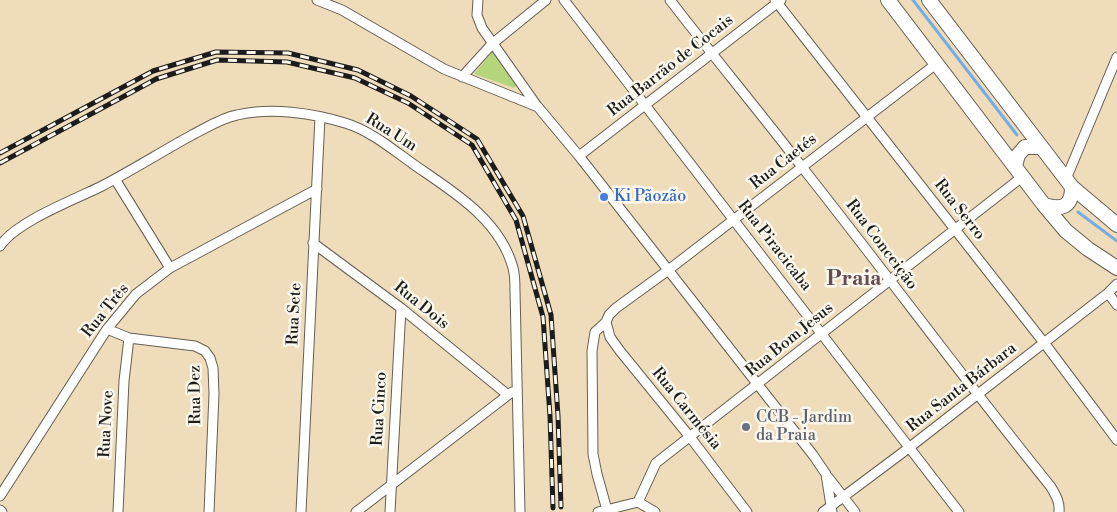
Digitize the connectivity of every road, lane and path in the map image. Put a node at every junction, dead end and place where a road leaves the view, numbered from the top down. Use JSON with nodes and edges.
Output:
{"nodes":[{"id":1,"x":317,"y":0,"type":"edge"},
{"id":2,"x":478,"y":0,"type":"edge"},
{"id":3,"x":546,"y":0,"type":"edge"},
{"id":4,"x":564,"y":0,"type":"edge"},
{"id":5,"x":670,"y":0,"type":"edge"},
{"id":6,"x":888,"y":0,"type":"edge"},
{"id":7,"x":929,"y":0,"type":"edge"},
{"id":8,"x":778,"y":1,"type":"edge"},
{"id":9,"x":492,"y":44,"type":"junction"},
{"id":10,"x":711,"y":54,"type":"junction"},
{"id":11,"x":1117,"y":57,"type":"edge"},
{"id":12,"x":936,"y":64,"type":"junction"},
{"id":13,"x":462,"y":77,"type":"junction"},
{"id":14,"x":646,"y":104,"type":"junction"},
{"id":15,"x":538,"y":107,"type":"junction"},
{"id":16,"x":320,"y":117,"type":"junction"},
{"id":17,"x":867,"y":117,"type":"junction"},
{"id":18,"x":1041,"y":146,"type":"junction"},
{"id":19,"x":579,"y":156,"type":"junction"},
{"id":20,"x":802,"y":167,"type":"junction"},
{"id":21,"x":1019,"y":171,"type":"junction"},
{"id":22,"x":115,"y":179,"type":"junction"},
{"id":23,"x":1069,"y":183,"type":"junction"},
{"id":24,"x":317,"y":189,"type":"junction"},
{"id":25,"x":1044,"y":205,"type":"junction"},
{"id":26,"x":734,"y":220,"type":"junction"},
{"id":27,"x":1117,"y":225,"type":"edge"},
{"id":28,"x":954,"y":229,"type":"junction"},
{"id":29,"x":313,"y":243,"type":"junction"},
{"id":30,"x":0,"y":246,"type":"edge"},
{"id":31,"x":170,"y":268,"type":"junction"},
{"id":32,"x":1117,"y":268,"type":"edge"},
{"id":33,"x":667,"y":271,"type":"junction"},
{"id":34,"x":889,"y":281,"type":"junction"},
{"id":35,"x":1117,"y":284,"type":"edge"},
{"id":36,"x":1108,"y":293,"type":"junction"},
{"id":37,"x":1117,"y":305,"type":"edge"},
{"id":38,"x":401,"y":308,"type":"junction"},
{"id":39,"x":606,"y":322,"type":"junction"},
{"id":40,"x":107,"y":329,"type":"junction"},
{"id":41,"x":822,"y":333,"type":"junction"},
{"id":42,"x":129,"y":338,"type":"junction"},
{"id":43,"x":1045,"y":344,"type":"junction"},
{"id":44,"x":758,"y":385,"type":"junction"},
{"id":45,"x":516,"y":388,"type":"junction"},
{"id":46,"x":976,"y":394,"type":"junction"},
{"id":47,"x":508,"y":395,"type":"junction"},
{"id":48,"x":690,"y":437,"type":"junction"},
{"id":49,"x":1117,"y":440,"type":"edge"},
{"id":50,"x":910,"y":447,"type":"junction"},
{"id":51,"x":826,"y":474,"type":"junction"},
{"id":52,"x":390,"y":485,"type":"junction"},
{"id":53,"x":0,"y":496,"type":"edge"},
{"id":54,"x":844,"y":497,"type":"junction"},
{"id":55,"x":638,"y":502,"type":"junction"},
{"id":56,"x":832,"y":508,"type":"edge"},
{"id":57,"x":603,"y":511,"type":"edge"},
{"id":58,"x":118,"y":512,"type":"edge"},
{"id":59,"x":209,"y":512,"type":"edge"},
{"id":60,"x":301,"y":512,"type":"edge"},
{"id":61,"x":356,"y":512,"type":"edge"},
{"id":62,"x":390,"y":512,"type":"edge"},
{"id":63,"x":520,"y":512,"type":"edge"},
{"id":64,"x":655,"y":512,"type":"edge"},
{"id":65,"x":747,"y":512,"type":"edge"},
{"id":66,"x":823,"y":512,"type":"edge"},
{"id":67,"x":856,"y":512,"type":"edge"},
{"id":68,"x":959,"y":512,"type":"edge"},
{"id":69,"x":1059,"y":512,"type":"edge"}],
"edges":[{"from":1,"to":13,"type":"street"},
{"from":2,"to":9,"type":"street"},
{"from":3,"to":9,"type":"street"},
{"from":4,"to":14,"type":"street","name":"Rua Piracicaba"},
{"from":5,"to":10,"type":"street","name":"Rua Conceição"},
{"from":6,"to":12,"type":"main road"},
{"from":7,"to":18,"type":"main road"},
{"from":8,"to":10,"type":"street","name":"Rua Barrão de Cocais"},
{"from":8,"to":17,"type":"street","name":"Rua Serro"},
{"from":9,"to":13,"type":"street"},
{"from":9,"to":15,"type":"street"},
{"from":10,"to":14,"type":"street","name":"Rua Barrão de Cocais"},
{"from":10,"to":20,"type":"street","name":"Rua Conceição"},
{"from":11,"to":23,"type":"street"},
{"from":12,"to":17,"type":"street","name":"Rua Caetés"},
{"from":12,"to":21,"type":"main road"},
{"from":13,"to":15,"type":"street"},
{"from":14,"to":19,"type":"street","name":"Rua Barrão de Cocais"},
{"from":14,"to":26,"type":"street","name":"Rua Piracicaba"},
{"from":15,"to":19,"type":"street"},
{"from":16,"to":22,"type":"street","name":"Rua Um"},
{"from":16,"to":24,"type":"street","name":"Rua Sete"},
{"from":16,"to":45,"type":"street","name":"Rua Um"},
{"from":17,"to":20,"type":"street","name":"Rua Caetés"},
{"from":17,"to":28,"type":"street","name":"Rua Serro"},
{"from":18,"to":21,"type":"main road"},
{"from":18,"to":23,"type":"main road"},
{"from":19,"to":33,"type":"street"},
{"from":20,"to":26,"type":"street","name":"Rua Caetés"},
{"from":20,"to":34,"type":"street","name":"Rua Conceição"},
{"from":21,"to":25,"type":"main road"},
{"from":21,"to":28,"type":"street","name":"Rua Bom Jesus"},
{"from":22,"to":30,"type":"street","name":"Rua Um"},
{"from":22,"to":31,"type":"street"},
{"from":23,"to":25,"type":"main road"},
{"from":23,"to":27,"type":"main road"},
{"from":24,"to":29,"type":"street","name":"Rua Sete"},
{"from":24,"to":31,"type":"street","name":"Rua Três"},
{"from":25,"to":32,"type":"main road"},
{"from":26,"to":33,"type":"street","name":"Rua Caetés"},
{"from":26,"to":41,"type":"street","name":"Rua Piracicaba"},
{"from":28,"to":34,"type":"street","name":"Rua Bom Jesus"},
{"from":28,"to":43,"type":"street","name":"Rua Serro"},
{"from":29,"to":38,"type":"street","name":"Rua Dois"},
{"from":29,"to":60,"type":"street","name":"Rua Sete"},
{"from":31,"to":40,"type":"street","name":"Rua Três"},
{"from":33,"to":39,"type":"street","name":"Rua Caetés"},
{"from":33,"to":44,"type":"street"},
{"from":34,"to":41,"type":"street","name":"Rua Bom Jesus"},
{"from":34,"to":46,"type":"street","name":"Rua Conceição"},
{"from":35,"to":36,"type":"street","name":"Rua Santa Bárbara"},
{"from":36,"to":37,"type":"street"},
{"from":36,"to":43,"type":"street","name":"Rua Santa Bárbara"},
{"from":38,"to":47,"type":"street","name":"Rua Dois"},
{"from":38,"to":52,"type":"street","name":"Rua Cinco"},
{"from":39,"to":48,"type":"street","name":"Rua Carmésia"},
{"from":39,"to":57,"type":"street","name":"Rua Caetés"},
{"from":40,"to":42,"type":"street","name":"Rua Dez"},
{"from":40,"to":53,"type":"street","name":"Rua Três"},
{"from":41,"to":44,"type":"street","name":"Rua Bom Jesus"},
{"from":41,"to":50,"type":"street","name":"Rua Piracicaba"},
{"from":42,"to":58,"type":"street","name":"Rua Nove"},
{"from":42,"to":59,"type":"street","name":"Rua Dez"},
{"from":43,"to":46,"type":"street","name":"Rua Santa Bárbara"},
{"from":43,"to":49,"type":"street","name":"Rua Serro"},
{"from":44,"to":48,"type":"street","name":"Rua Bom Jesus"},
{"from":44,"to":51,"type":"street"},
{"from":45,"to":47,"type":"street"},
{"from":45,"to":63,"type":"street","name":"Rua Um"},
{"from":46,"to":50,"type":"street","name":"Rua Santa Bárbara"},
{"from":46,"to":69,"type":"street","name":"Rua Conceição"},
{"from":47,"to":52,"type":"street"},
{"from":48,"to":55,"type":"street","name":"Rua Bom Jesus"},
{"from":48,"to":65,"type":"street","name":"Rua Carmésia"},
{"from":50,"to":54,"type":"street","name":"Rua Santa Bárbara"},
{"from":50,"to":68,"type":"street","name":"Rua Piracicaba"},
{"from":51,"to":54,"type":"street"},
{"from":51,"to":56,"type":"street"},
{"from":52,"to":61,"type":"street"},
{"from":52,"to":62,"type":"street","name":"Rua Cinco"},
{"from":54,"to":56,"type":"street","name":"Rua Santa Bárbara"},
{"from":54,"to":67,"type":"street"},
{"from":55,"to":57,"type":"street"},
{"from":55,"to":64,"type":"street"},
{"from":56,"to":66,"type":"street","name":"Rua Santa Bárbara"}]}
